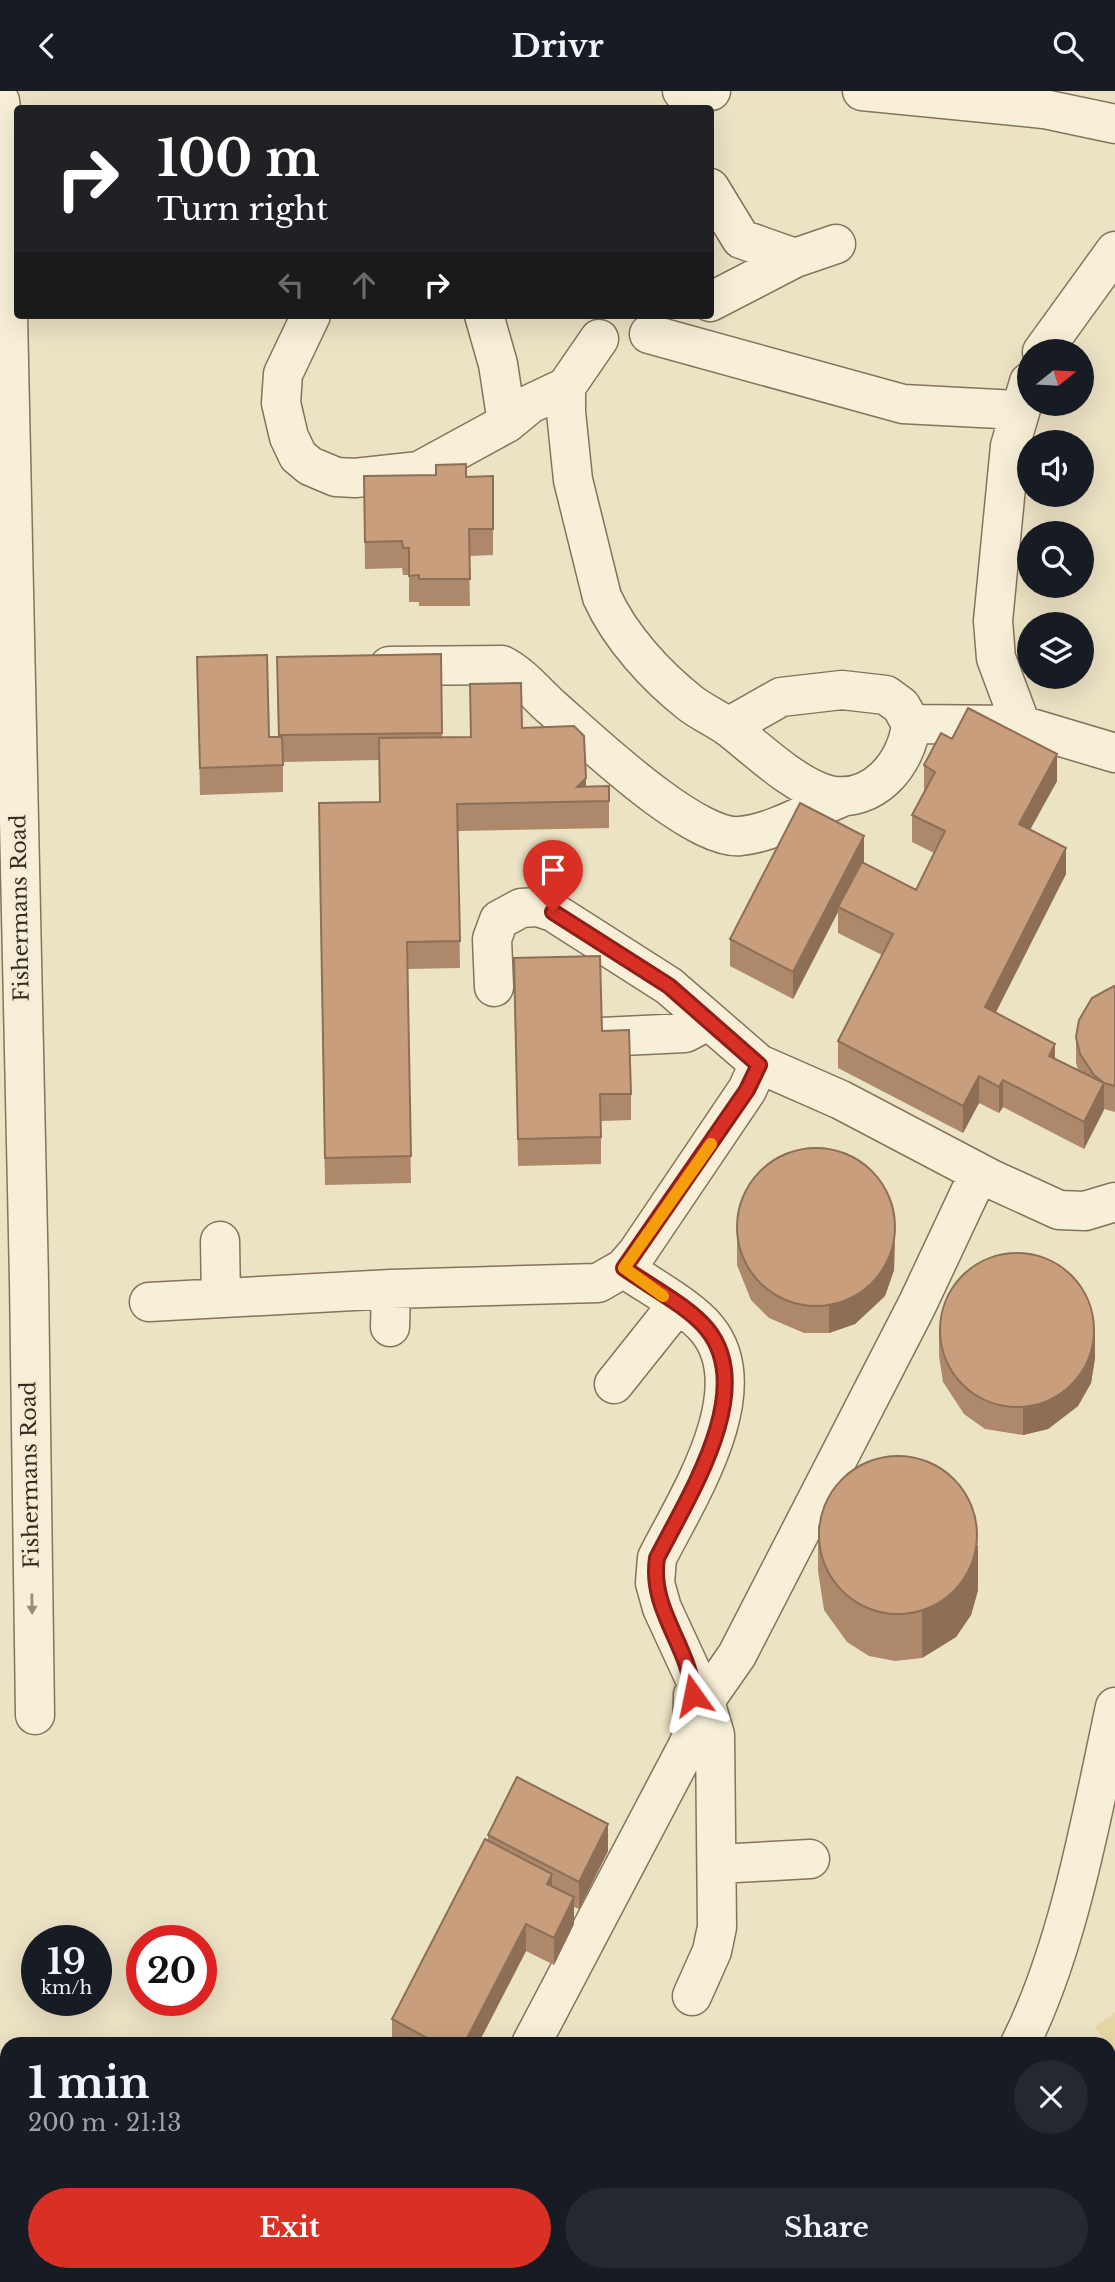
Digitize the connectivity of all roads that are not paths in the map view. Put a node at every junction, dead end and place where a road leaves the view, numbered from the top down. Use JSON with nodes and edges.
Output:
{"nodes":[{"id":1,"x":682,"y":91,"type":"edge"},
{"id":2,"x":711,"y":91,"type":"edge"},
{"id":3,"x":862,"y":91,"type":"edge"},
{"id":4,"x":1003,"y":98,"type":"edge"},
{"id":5,"x":0,"y":101,"type":"edge"},
{"id":6,"x":1115,"y":124,"type":"edge"},
{"id":7,"x":714,"y":195,"type":"edge"},
{"id":8,"x":836,"y":244,"type":"dead end"},
{"id":9,"x":1115,"y":251,"type":"edge"},
{"id":10,"x":795,"y":258,"type":"junction"},
{"id":11,"x":714,"y":300,"type":"edge"},
{"id":12,"x":309,"y":319,"type":"edge"},
{"id":13,"x":485,"y":319,"type":"edge"},
{"id":14,"x":677,"y":319,"type":"edge"},
{"id":15,"x":595,"y":327,"type":"edge"},
{"id":16,"x":649,"y":334,"type":"junction"},
{"id":17,"x":1051,"y":339,"type":"edge"},
{"id":18,"x":566,"y":387,"type":"junction"},
{"id":19,"x":1017,"y":396,"type":"edge"},
{"id":20,"x":1019,"y":417,"type":"edge"},
{"id":21,"x":507,"y":423,"type":"junction"},
{"id":22,"x":359,"y":667,"type":"edge"},
{"id":23,"x":911,"y":724,"type":"junction"},
{"id":24,"x":1021,"y":725,"type":"junction"},
{"id":25,"x":728,"y":727,"type":"junction"},
{"id":26,"x":1115,"y":753,"type":"edge"},
{"id":27,"x":845,"y":796,"type":"junction"},
{"id":28,"x":494,"y":987,"type":"dead end"},
{"id":29,"x":708,"y":1021,"type":"junction"},
{"id":30,"x":602,"y":1037,"type":"edge"},
{"id":31,"x":759,"y":1065,"type":"junction"},
{"id":32,"x":979,"y":1173,"type":"junction"},
{"id":33,"x":1115,"y":1202,"type":"edge"},
{"id":34,"x":220,"y":1241,"type":"dead end"},
{"id":35,"x":624,"y":1268,"type":"junction"},
{"id":36,"x":391,"y":1289,"type":"junction"},
{"id":37,"x":221,"y":1298,"type":"junction"},
{"id":38,"x":149,"y":1302,"type":"dead end"},
{"id":39,"x":677,"y":1305,"type":"junction"},
{"id":40,"x":390,"y":1327,"type":"dead end"},
{"id":41,"x":614,"y":1384,"type":"dead end"},
{"id":42,"x":15,"y":1462,"type":"edge"},
{"id":43,"x":698,"y":1686,"type":"junction"},
{"id":44,"x":1115,"y":1707,"type":"edge"},
{"id":45,"x":35,"y":1715,"type":"dead end"},
{"id":46,"x":810,"y":1859,"type":"dead end"},
{"id":47,"x":718,"y":1864,"type":"junction"},
{"id":48,"x":692,"y":1996,"type":"dead end"},
{"id":49,"x":535,"y":2037,"type":"edge"},
{"id":50,"x":1023,"y":2037,"type":"edge"}],
"edges":[{"from":1,"to":2,"type":"street"},
{"from":3,"to":4,"type":"street"},
{"from":4,"to":6,"type":"street"},
{"from":5,"to":42,"type":"street","name":"Fishermans Road"},
{"from":7,"to":10,"type":"street"},
{"from":8,"to":10,"type":"street"},
{"from":9,"to":17,"type":"street"},
{"from":10,"to":11,"type":"street"},
{"from":12,"to":21,"type":"street"},
{"from":13,"to":21,"type":"street"},
{"from":14,"to":16,"type":"street"},
{"from":15,"to":16,"type":"street"},
{"from":15,"to":18,"type":"street"},
{"from":16,"to":19,"type":"street"},
{"from":18,"to":21,"type":"street"},
{"from":18,"to":25,"type":"street"},
{"from":20,"to":24,"type":"street"},
{"from":22,"to":27,"type":"street"},
{"from":23,"to":24,"type":"street"},
{"from":23,"to":25,"type":"street"},
{"from":23,"to":27,"type":"street"},
{"from":24,"to":26,"type":"street"},
{"from":25,"to":27,"type":"street"},
{"from":28,"to":29,"type":"street"},
{"from":29,"to":30,"type":"street"},
{"from":29,"to":31,"type":"street"},
{"from":31,"to":32,"type":"street"},
{"from":31,"to":35,"type":"street"},
{"from":32,"to":33,"type":"street"},
{"from":32,"to":43,"type":"street"},
{"from":34,"to":37,"type":"street"},
{"from":35,"to":36,"type":"street"},
{"from":35,"to":39,"type":"street"},
{"from":36,"to":37,"type":"street"},
{"from":36,"to":40,"type":"street"},
{"from":37,"to":38,"type":"street"},
{"from":39,"to":41,"type":"street"},
{"from":39,"to":43,"type":"street"},
{"from":42,"to":45,"type":"street","name":"Fishermans Road","one_way":true},
{"from":43,"to":47,"type":"street"},
{"from":43,"to":49,"type":"street"},
{"from":44,"to":50,"type":"street"},
{"from":46,"to":47,"type":"street"},
{"from":47,"to":48,"type":"street"}]}
